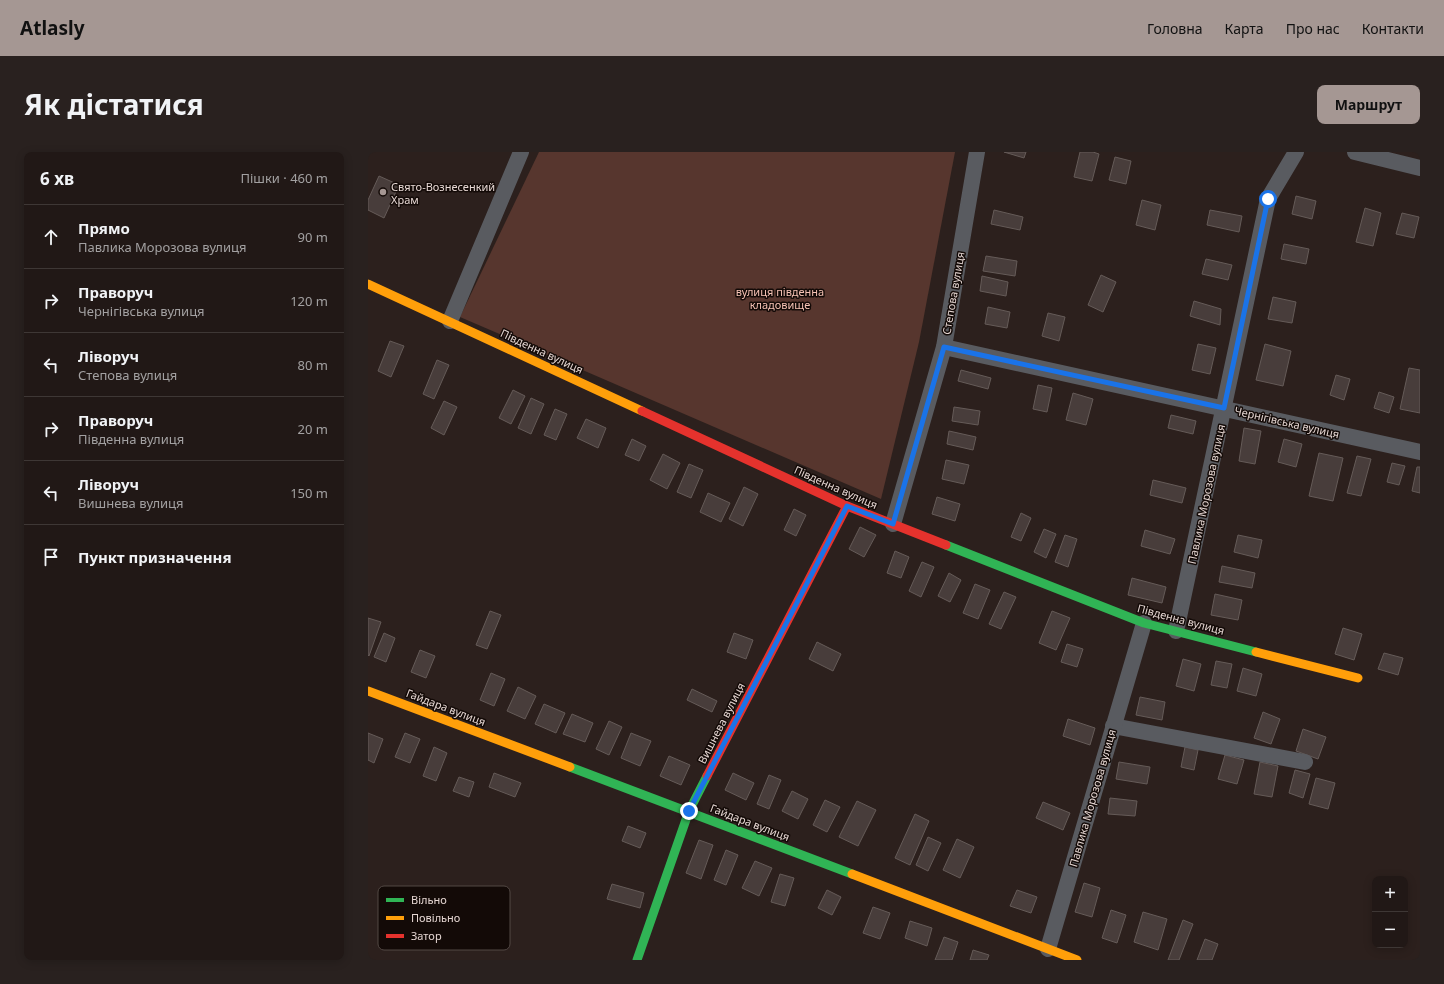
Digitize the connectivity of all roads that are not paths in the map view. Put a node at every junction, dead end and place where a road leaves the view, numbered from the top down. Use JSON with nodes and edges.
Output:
{"nodes":[{"id":1,"x":521,"y":152,"type":"edge"},
{"id":2,"x":976,"y":152,"type":"edge"},
{"id":3,"x":1296,"y":152,"type":"edge"},
{"id":4,"x":1355,"y":152,"type":"edge"},
{"id":5,"x":1420,"y":168,"type":"edge"},
{"id":6,"x":368,"y":284,"type":"edge"},
{"id":7,"x":450,"y":321,"type":"junction"},
{"id":8,"x":944,"y":347,"type":"junction"},
{"id":9,"x":1224,"y":408,"type":"junction"},
{"id":10,"x":1420,"y":452,"type":"edge"},
{"id":11,"x":847,"y":506,"type":"junction"},
{"id":12,"x":893,"y":524,"type":"junction"},
{"id":13,"x":1144,"y":623,"type":"junction"},
{"id":14,"x":1176,"y":631,"type":"junction"},
{"id":15,"x":1358,"y":678,"type":"dead end"},
{"id":16,"x":368,"y":691,"type":"edge"},
{"id":17,"x":1113,"y":726,"type":"junction"},
{"id":18,"x":1305,"y":762,"type":"dead end"},
{"id":19,"x":689,"y":811,"type":"junction"},
{"id":20,"x":1048,"y":949,"type":"junction"},
{"id":21,"x":637,"y":960,"type":"edge"},
{"id":22,"x":1077,"y":960,"type":"edge"}],
"edges":[{"from":1,"to":7,"type":"street"},
{"from":2,"to":8,"type":"street","name":"Степова вулиця"},
{"from":3,"to":9,"type":"street","name":"Павлика Морозова вулиця"},
{"from":4,"to":5,"type":"street"},
{"from":6,"to":7,"type":"street","name":"Південна вулиця"},
{"from":7,"to":11,"type":"street","name":"Південна вулиця"},
{"from":8,"to":9,"type":"street","name":"Чернігівська вулиця"},
{"from":8,"to":12,"type":"street","name":"Степова вулиця"},
{"from":9,"to":10,"type":"street","name":"Чернігівська вулиця"},
{"from":9,"to":14,"type":"street","name":"Павлика Морозова вулиця"},
{"from":11,"to":12,"type":"street","name":"Південна вулиця"},
{"from":11,"to":19,"type":"street","name":"Вишнева вулиця"},
{"from":12,"to":13,"type":"street","name":"Південна вулиця"},
{"from":13,"to":14,"type":"street","name":"Південна вулиця"},
{"from":13,"to":17,"type":"street","name":"Павлика Морозова вулиця"},
{"from":14,"to":15,"type":"street","name":"Південна вулиця"},
{"from":16,"to":19,"type":"street","name":"Гайдара вулиця"},
{"from":17,"to":18,"type":"street"},
{"from":17,"to":20,"type":"street","name":"Павлика Морозова вулиця"},
{"from":19,"to":20,"type":"street","name":"Гайдара вулиця"},
{"from":19,"to":21,"type":"street","name":"Вишнева вулиця"},
{"from":20,"to":22,"type":"street","name":"Гайдара вулиця"}]}
